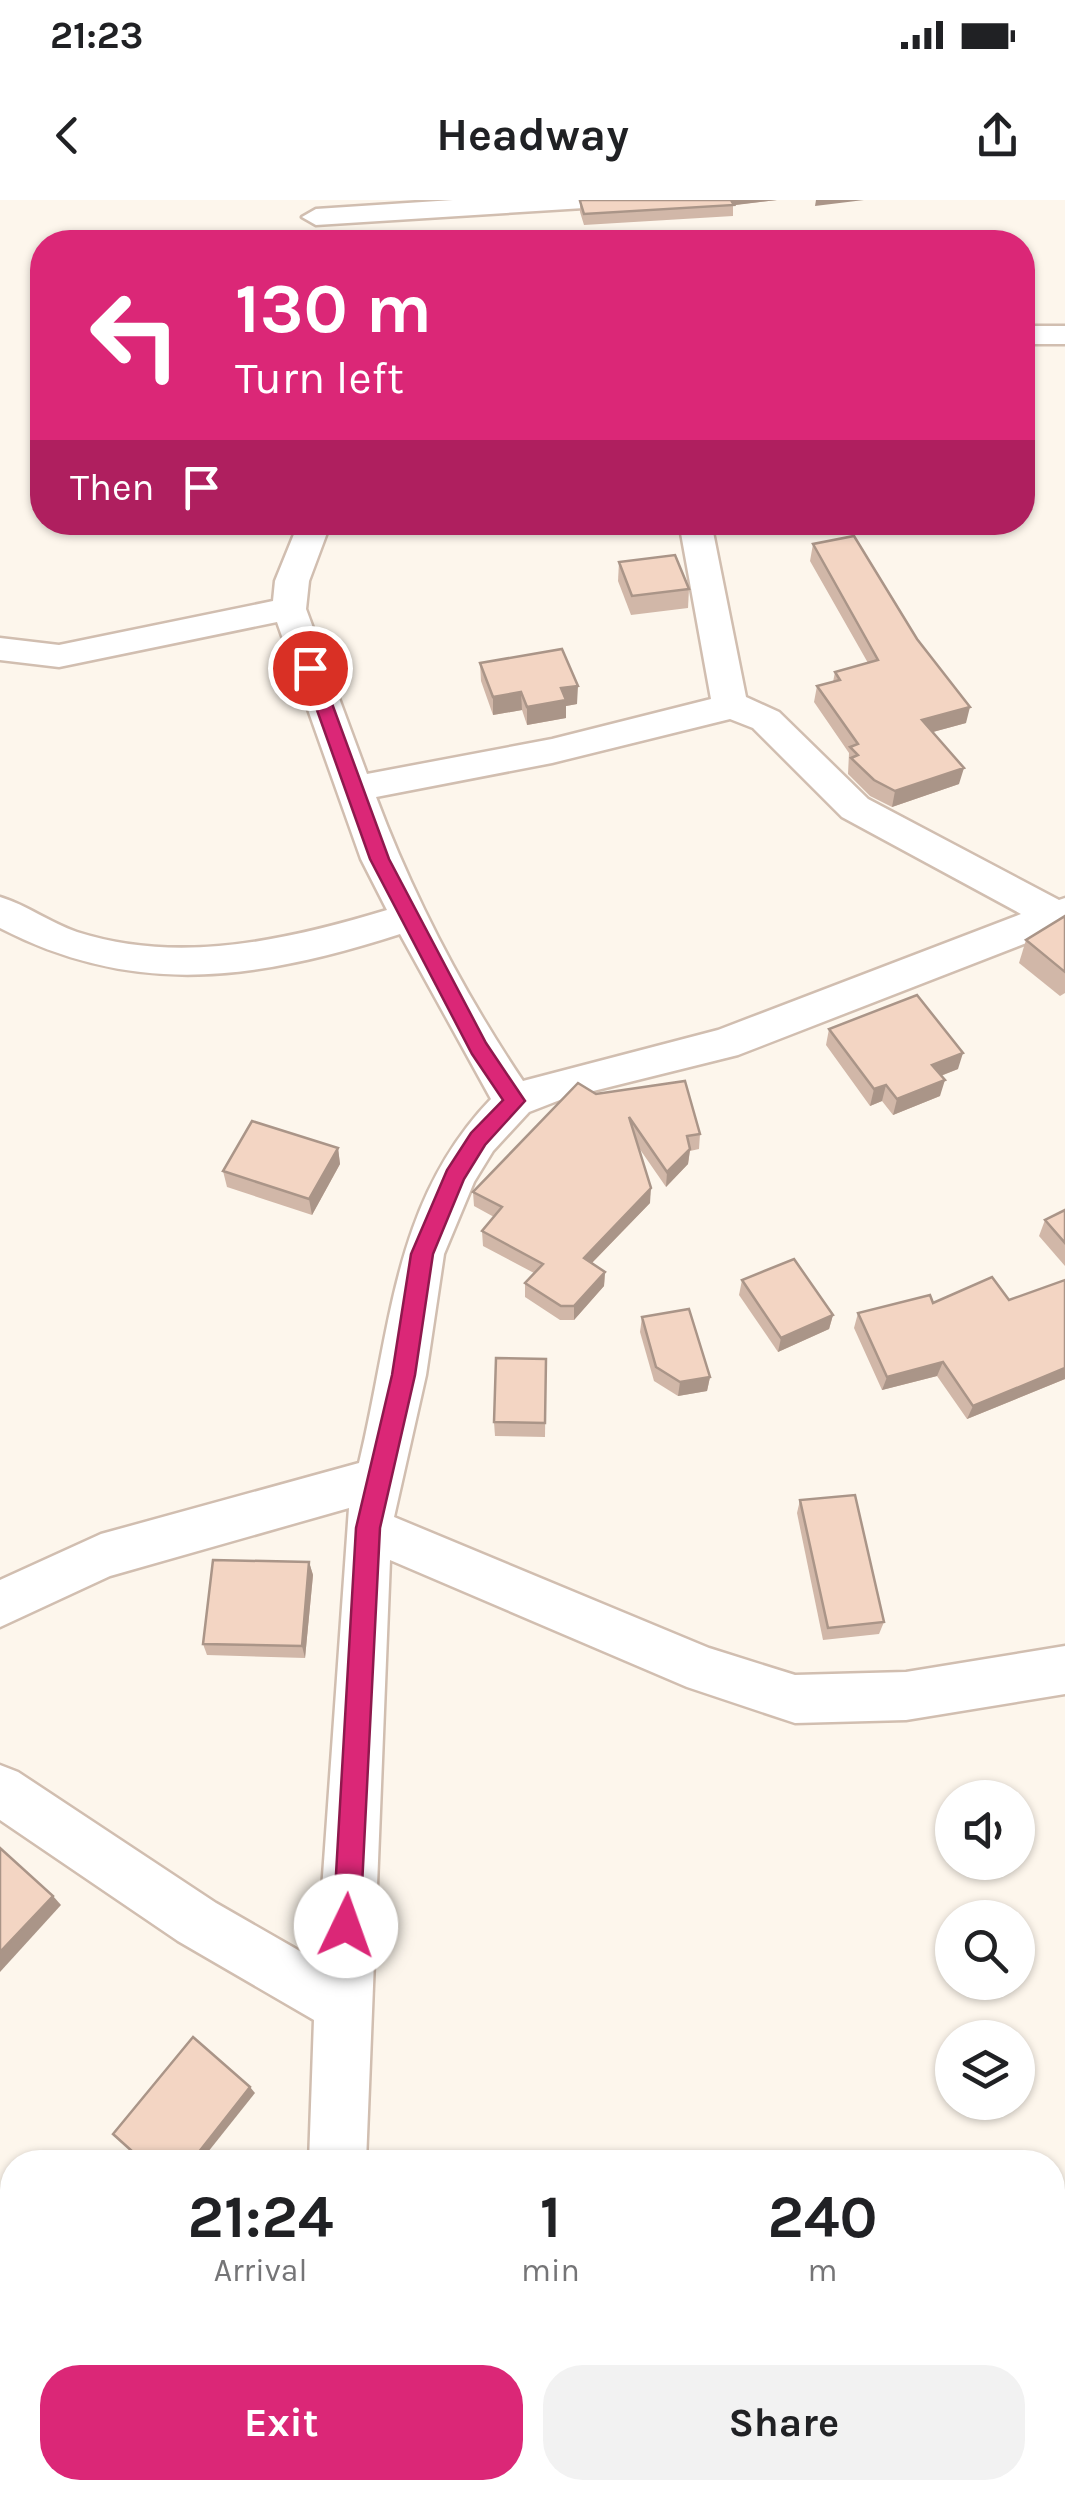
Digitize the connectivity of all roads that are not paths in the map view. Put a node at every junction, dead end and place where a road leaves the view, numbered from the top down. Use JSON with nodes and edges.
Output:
{"nodes":[{"id":1,"x":584,"y":200,"type":"edge"},
{"id":2,"x":316,"y":220,"type":"edge"},
{"id":3,"x":1035,"y":335,"type":"edge"},
{"id":4,"x":1065,"y":335,"type":"edge"},
{"id":5,"x":310,"y":535,"type":"edge"},
{"id":6,"x":697,"y":535,"type":"edge"},
{"id":7,"x":289,"y":608,"type":"junction"},
{"id":8,"x":0,"y":649,"type":"edge"},
{"id":9,"x":59,"y":656,"type":"junction"},
{"id":10,"x":0,"y":682,"type":"edge"},
{"id":11,"x":730,"y":707,"type":"junction"},
{"id":12,"x":354,"y":789,"type":"junction"},
{"id":13,"x":0,"y":911,"type":"edge"},
{"id":14,"x":1062,"y":914,"type":"edge"},
{"id":15,"x":409,"y":917,"type":"junction"},
{"id":16,"x":514,"y":1101,"type":"junction"},
{"id":17,"x":382,"y":1478,"type":"junction"},
{"id":18,"x":368,"y":1528,"type":"junction"},
{"id":19,"x":0,"y":1604,"type":"edge"},
{"id":20,"x":1065,"y":1670,"type":"edge"},
{"id":21,"x":0,"y":1790,"type":"edge"},
{"id":22,"x":342,"y":2006,"type":"junction"},
{"id":23,"x":338,"y":2150,"type":"edge"}],
"edges":[{"from":1,"to":2,"type":"street"},
{"from":3,"to":4,"type":"street"},
{"from":5,"to":7,"type":"street"},
{"from":6,"to":11,"type":"street"},
{"from":7,"to":9,"type":"street"},
{"from":7,"to":12,"type":"street"},
{"from":8,"to":9,"type":"street"},
{"from":9,"to":10,"type":"street"},
{"from":11,"to":12,"type":"street"},
{"from":11,"to":14,"type":"street"},
{"from":12,"to":15,"type":"street"},
{"from":13,"to":15,"type":"street"},
{"from":14,"to":16,"type":"street"},
{"from":15,"to":16,"type":"street"},
{"from":16,"to":17,"type":"street"},
{"from":17,"to":18,"type":"street"},
{"from":17,"to":19,"type":"street"},
{"from":18,"to":20,"type":"street"},
{"from":18,"to":22,"type":"street"},
{"from":21,"to":22,"type":"street"},
{"from":22,"to":23,"type":"street"}]}
